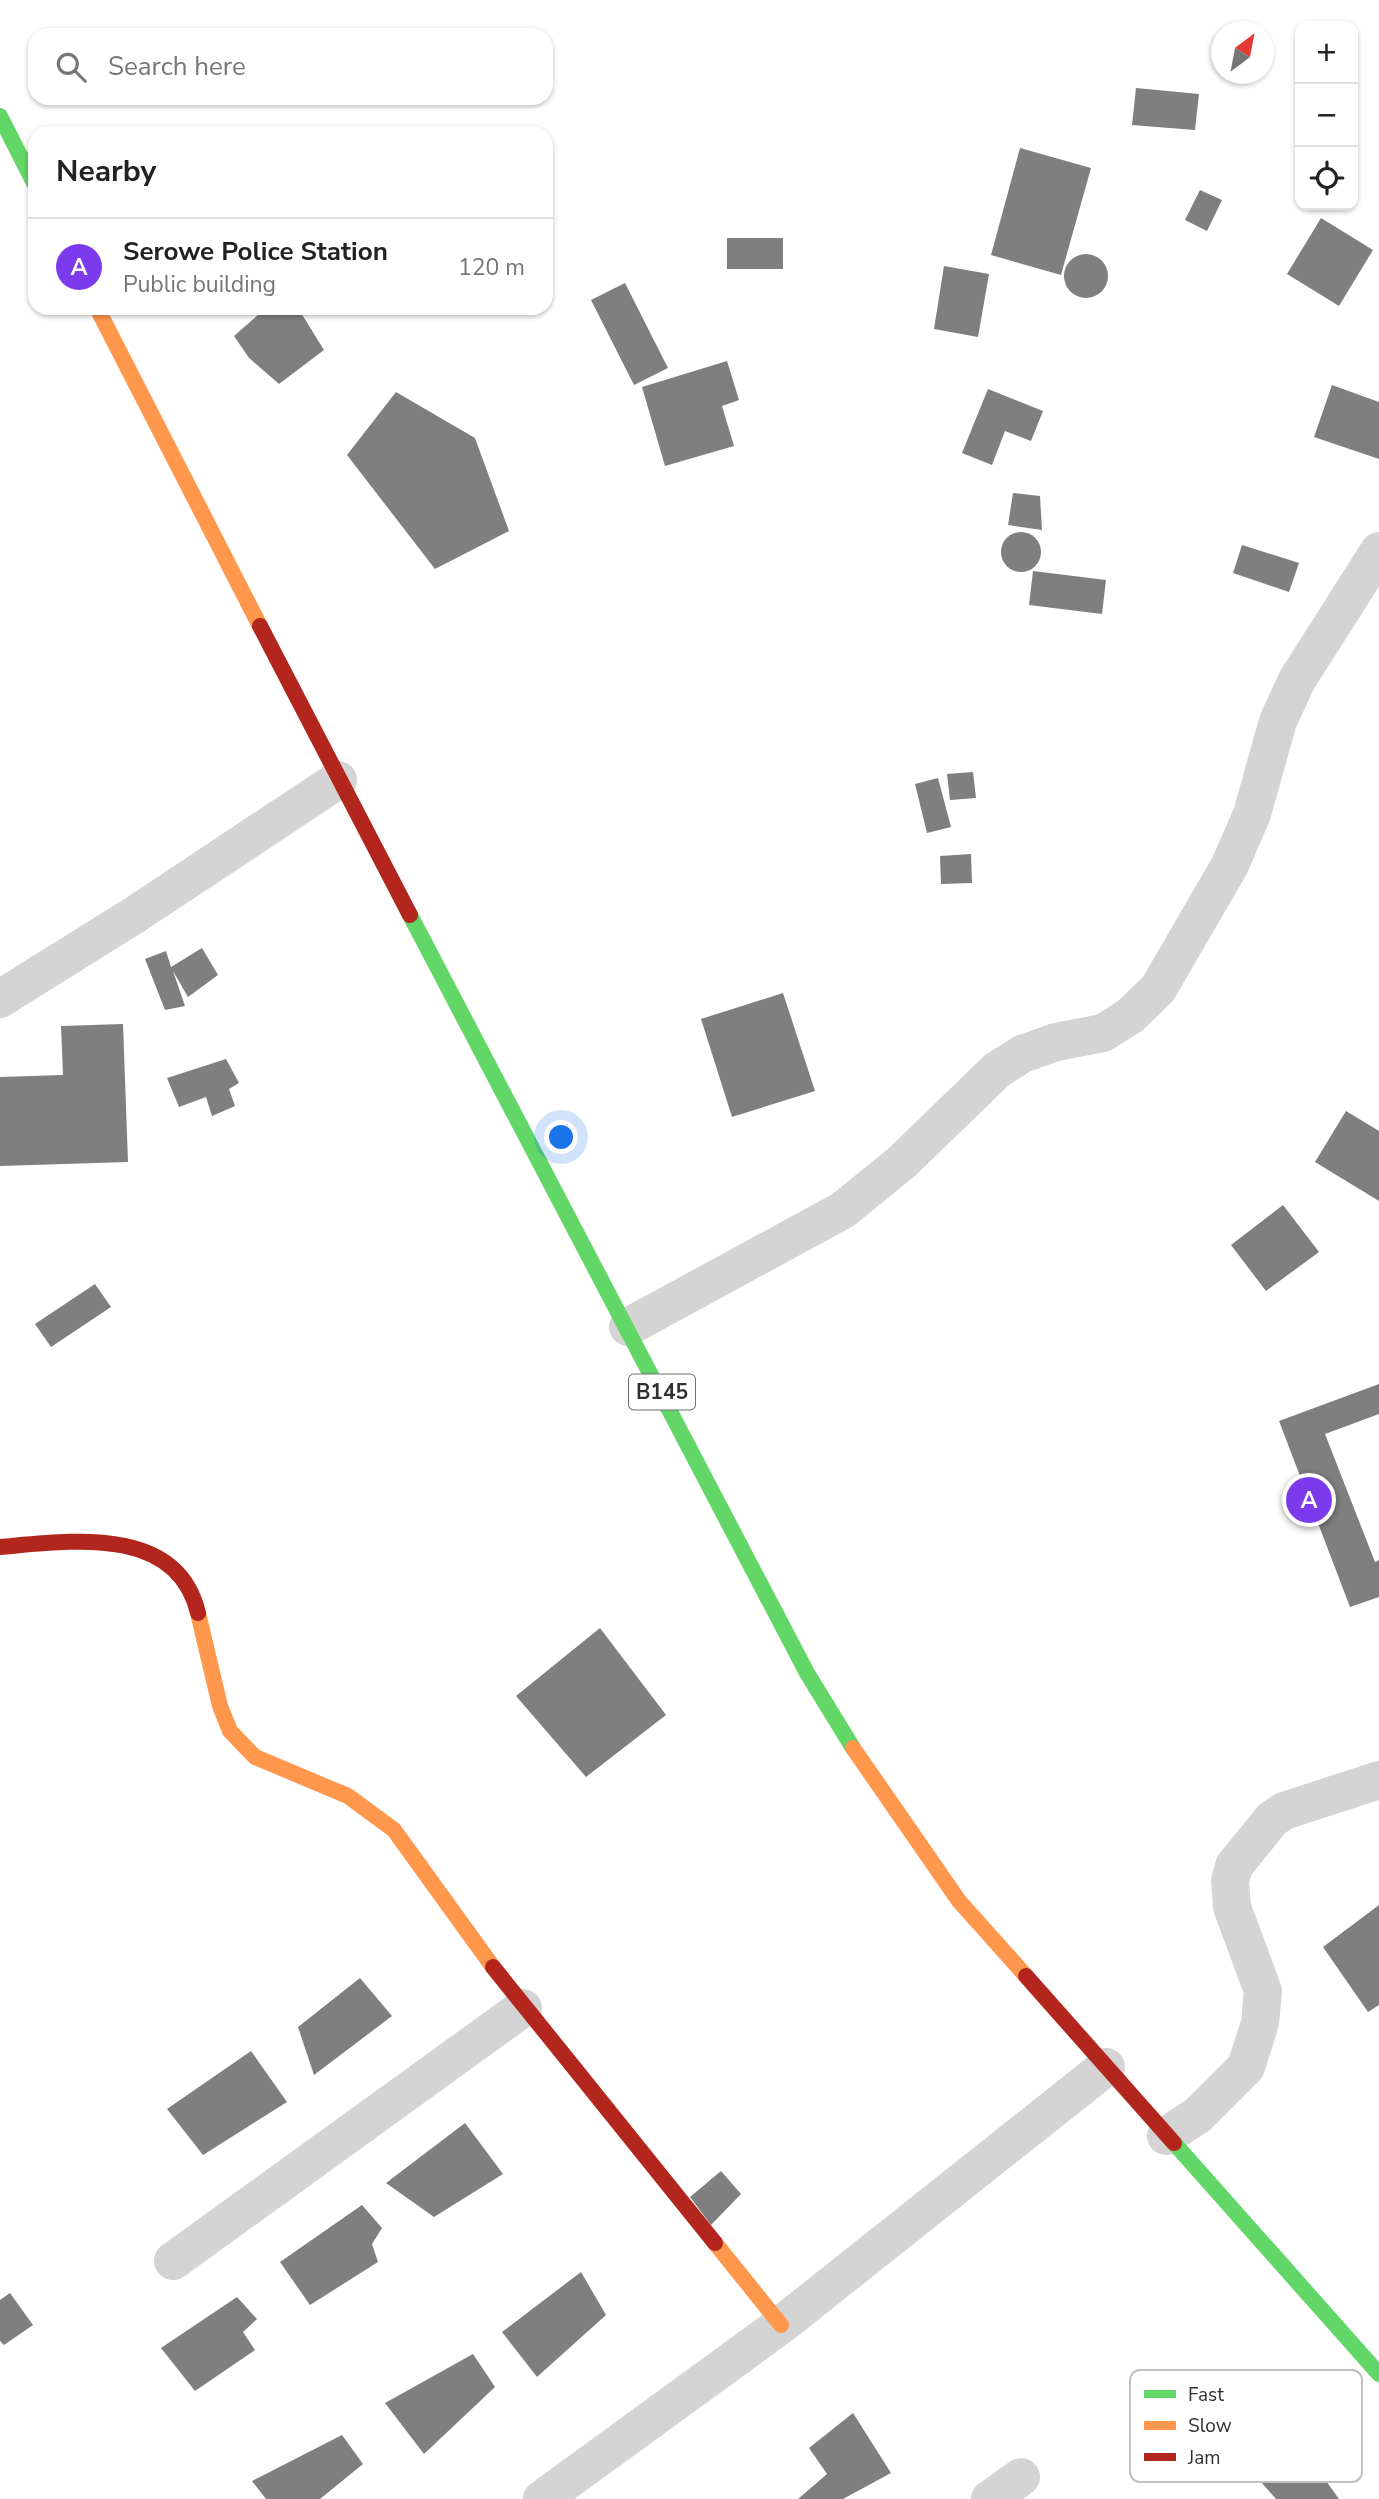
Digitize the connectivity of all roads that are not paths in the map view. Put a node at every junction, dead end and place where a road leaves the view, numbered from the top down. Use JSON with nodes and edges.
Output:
{"nodes":[{"id":1,"x":0,"y":116,"type":"edge"},
{"id":2,"x":28,"y":171,"type":"edge"},
{"id":3,"x":101,"y":315,"type":"edge"},
{"id":4,"x":1379,"y":551,"type":"edge"},
{"id":5,"x":338,"y":780,"type":"junction"},
{"id":6,"x":0,"y":999,"type":"edge"},
{"id":7,"x":628,"y":1326,"type":"junction"},
{"id":8,"x":0,"y":1548,"type":"edge"},
{"id":9,"x":1379,"y":1780,"type":"edge"},
{"id":10,"x":523,"y":2008,"type":"junction"},
{"id":11,"x":1106,"y":2067,"type":"junction"},
{"id":12,"x":1166,"y":2136,"type":"junction"},
{"id":13,"x":173,"y":2261,"type":"dead end"},
{"id":14,"x":781,"y":2325,"type":"junction"},
{"id":15,"x":1379,"y":2374,"type":"edge"},
{"id":16,"x":1021,"y":2477,"type":"dead end"},
{"id":17,"x":583,"y":2487,"type":"edge"},
{"id":18,"x":542,"y":2499,"type":"edge"},
{"id":19,"x":990,"y":2499,"type":"edge"}],
"edges":[{"from":1,"to":2,"type":"main road"},
{"from":3,"to":5,"type":"main road","number":"B145"},
{"from":4,"to":7,"type":"street"},
{"from":5,"to":6,"type":"street"},
{"from":5,"to":7,"type":"main road","number":"B145"},
{"from":7,"to":11,"type":"main road","number":"B145"},
{"from":8,"to":10,"type":"main road"},
{"from":9,"to":12,"type":"street"},
{"from":10,"to":13,"type":"street"},
{"from":10,"to":14,"type":"main road"},
{"from":11,"to":12,"type":"main road","number":"B145"},
{"from":11,"to":14,"type":"street"},
{"from":12,"to":15,"type":"main road","number":"B145"},
{"from":14,"to":17,"type":"street"},
{"from":16,"to":19,"type":"street"},
{"from":17,"to":18,"type":"street"}]}
